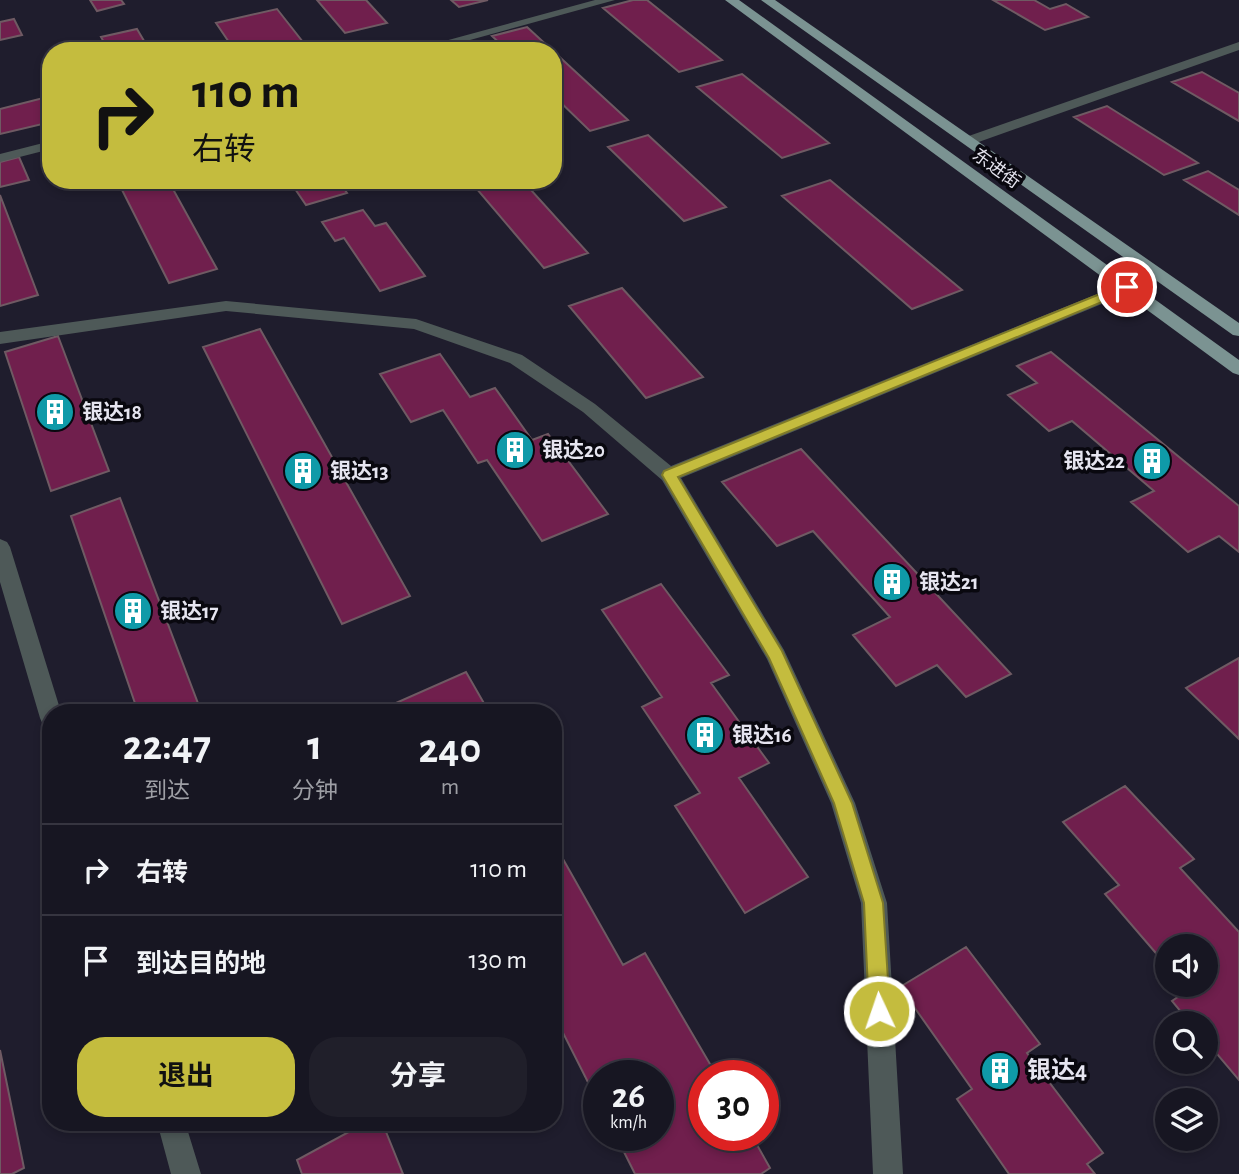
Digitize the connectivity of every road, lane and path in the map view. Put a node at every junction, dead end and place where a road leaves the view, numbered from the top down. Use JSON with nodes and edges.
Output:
{"nodes":[{"id":1,"x":609,"y":0,"type":"edge"},
{"id":2,"x":731,"y":0,"type":"edge"},
{"id":3,"x":767,"y":0,"type":"edge"},
{"id":4,"x":448,"y":42,"type":"edge"},
{"id":5,"x":1239,"y":46,"type":"edge"},
{"id":6,"x":968,"y":141,"type":"junction"},
{"id":7,"x":42,"y":147,"type":"edge"},
{"id":8,"x":0,"y":158,"type":"edge"},
{"id":9,"x":1127,"y":287,"type":"junction"},
{"id":10,"x":1239,"y":331,"type":"edge"},
{"id":11,"x":0,"y":338,"type":"edge"},
{"id":12,"x":1239,"y":369,"type":"edge"},
{"id":13,"x":669,"y":475,"type":"junction"},
{"id":14,"x":0,"y":547,"type":"edge"},
{"id":15,"x":47,"y":704,"type":"edge"},
{"id":16,"x":174,"y":1131,"type":"edge"},
{"id":17,"x":186,"y":1174,"type":"edge"},
{"id":18,"x":888,"y":1174,"type":"edge"}],
"edges":[{"from":1,"to":4,"type":"street"},
{"from":2,"to":9,"type":"main road","name":"东进街"},
{"from":3,"to":6,"type":"main road","name":"东进街"},
{"from":5,"to":6,"type":"street"},
{"from":6,"to":10,"type":"main road","name":"东进街"},
{"from":7,"to":8,"type":"street"},
{"from":9,"to":12,"type":"main road","name":"东进街"},
{"from":9,"to":13,"type":"street"},
{"from":11,"to":13,"type":"street"},
{"from":13,"to":18,"type":"street"},
{"from":14,"to":15,"type":"street"},
{"from":16,"to":17,"type":"street"}]}
